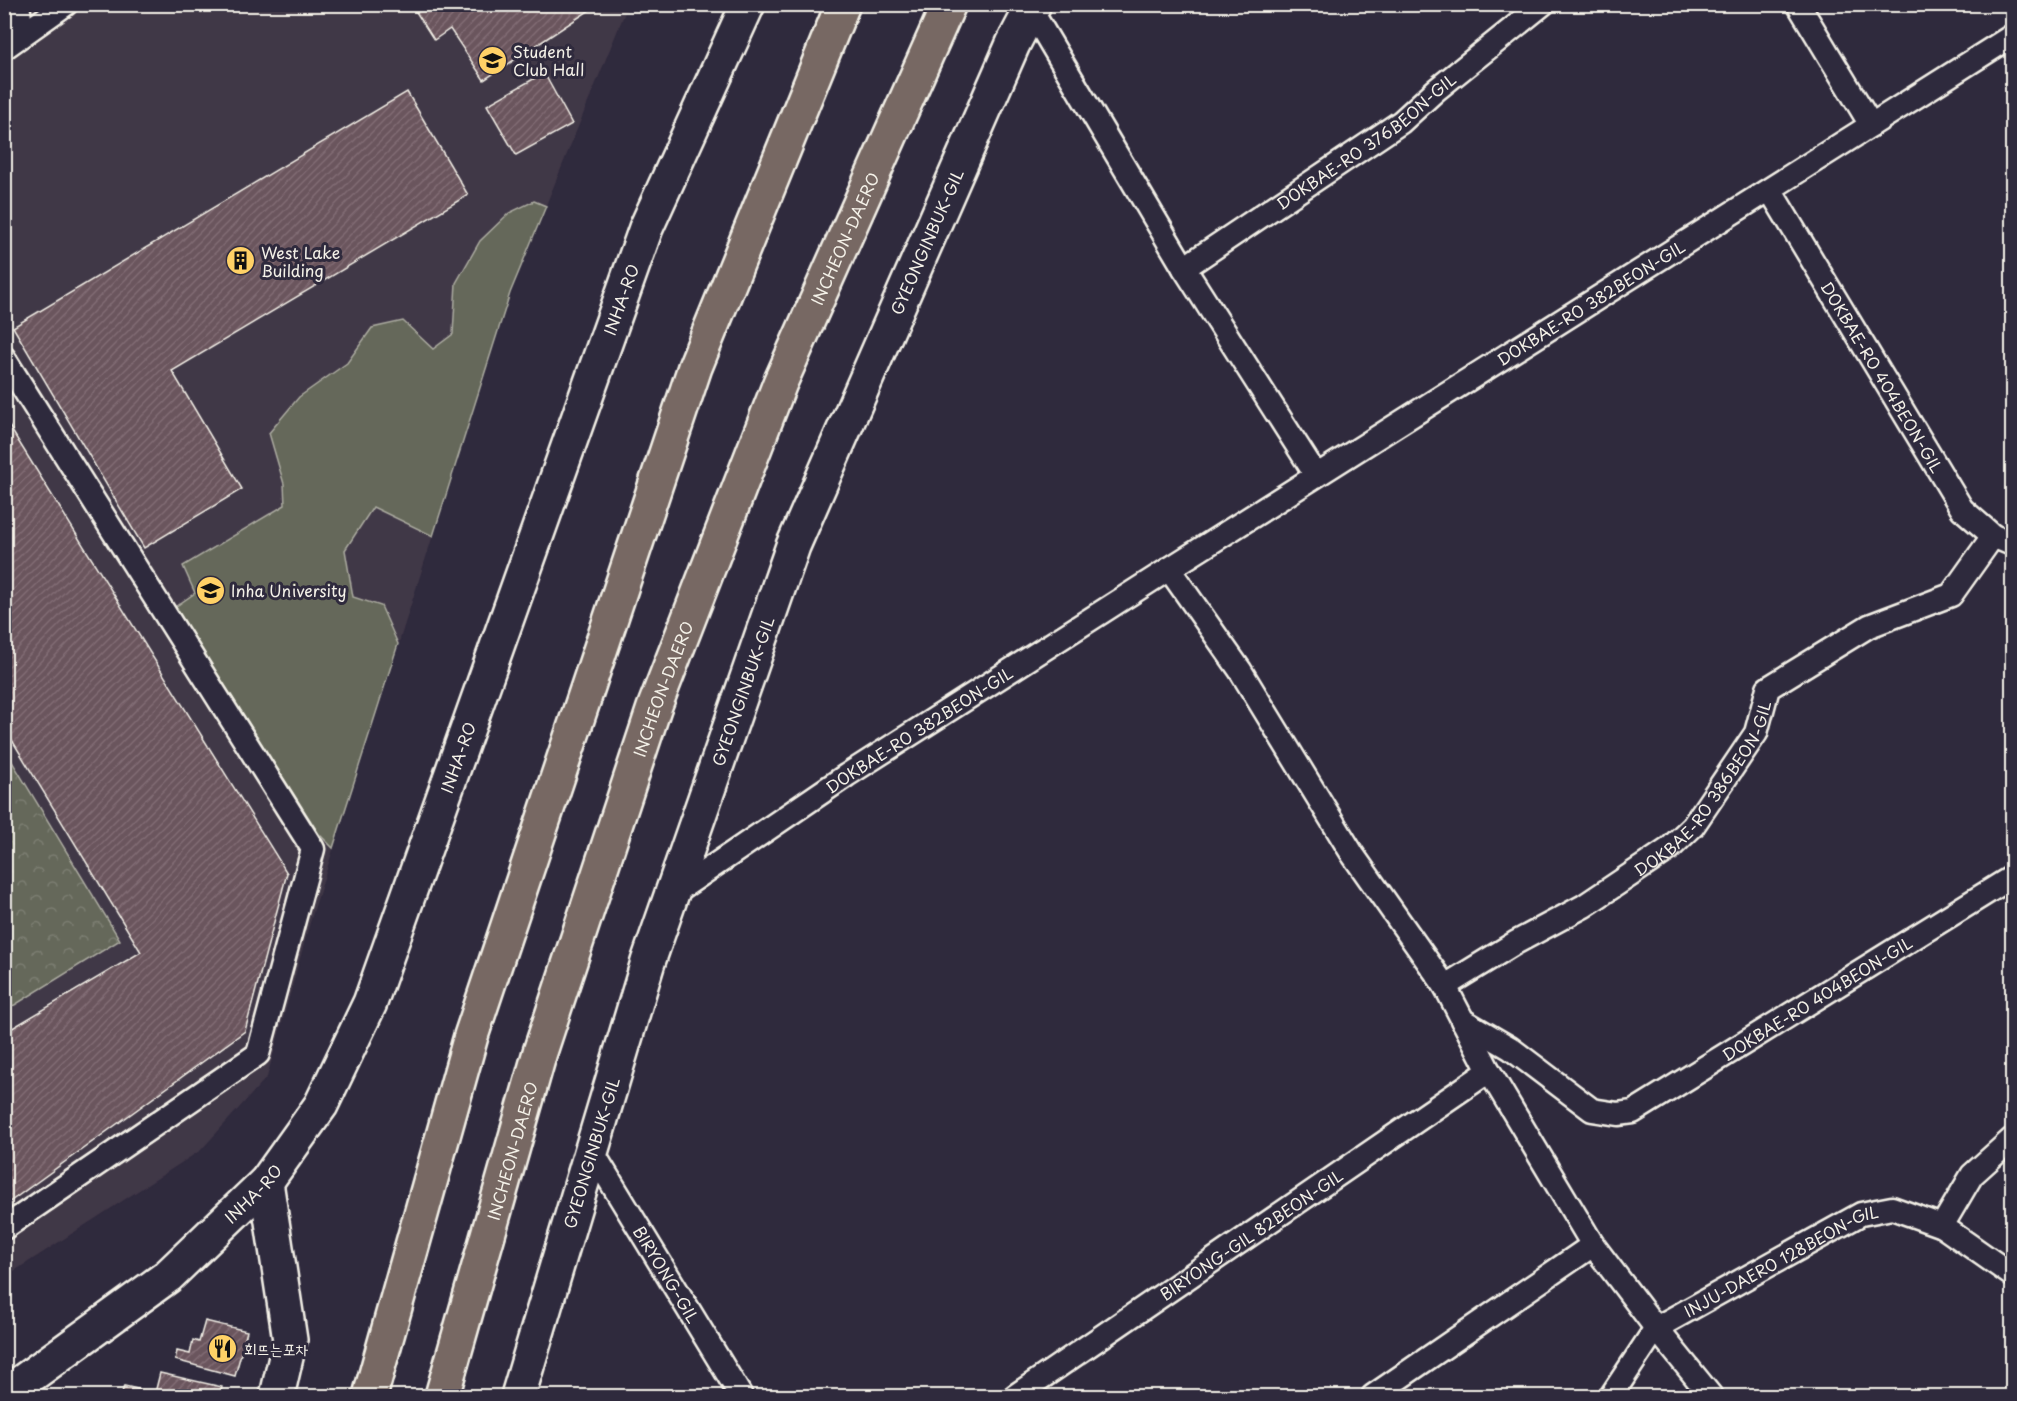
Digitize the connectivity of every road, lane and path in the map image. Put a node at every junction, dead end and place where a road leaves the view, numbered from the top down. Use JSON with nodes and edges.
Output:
{"nodes":[{"id":1,"x":18,"y":4,"type":"edge"},
{"id":2,"x":66,"y":4,"type":"edge"},
{"id":3,"x":748,"y":4,"type":"edge"},
{"id":4,"x":843,"y":4,"type":"edge"},
{"id":5,"x":949,"y":4,"type":"edge"},
{"id":6,"x":1543,"y":4,"type":"edge"},
{"id":7,"x":1798,"y":4,"type":"edge"},
{"id":8,"x":1032,"y":7,"type":"edge"},
{"id":9,"x":2013,"y":36,"type":"edge"},
{"id":10,"x":13,"y":41,"type":"edge"},
{"id":11,"x":1871,"y":125,"type":"junction"},
{"id":12,"x":1770,"y":190,"type":"junction"},
{"id":13,"x":1184,"y":268,"type":"junction"},
{"id":14,"x":4,"y":358,"type":"edge"},
{"id":15,"x":1316,"y":476,"type":"junction"},
{"id":16,"x":2003,"y":540,"type":"edge"},
{"id":17,"x":1169,"y":569,"type":"junction"},
{"id":18,"x":2013,"y":877,"type":"edge"},
{"id":19,"x":671,"y":895,"type":"junction"},
{"id":20,"x":1445,"y":986,"type":"junction"},
{"id":21,"x":1462,"y":1020,"type":"junction"},
{"id":22,"x":1489,"y":1071,"type":"junction"},
{"id":23,"x":2013,"y":1139,"type":"edge"},
{"id":24,"x":592,"y":1151,"type":"junction"},
{"id":25,"x":266,"y":1182,"type":"junction"},
{"id":26,"x":1942,"y":1226,"type":"junction"},
{"id":27,"x":4,"y":1228,"type":"edge"},
{"id":28,"x":1593,"y":1245,"type":"junction"},
{"id":29,"x":2013,"y":1275,"type":"edge"},
{"id":30,"x":1656,"y":1328,"type":"junction"},
{"id":31,"x":4,"y":1395,"type":"edge"},
{"id":32,"x":277,"y":1396,"type":"edge"},
{"id":33,"x":370,"y":1396,"type":"edge"},
{"id":34,"x":442,"y":1396,"type":"edge"},
{"id":35,"x":518,"y":1396,"type":"edge"},
{"id":36,"x":741,"y":1396,"type":"edge"},
{"id":37,"x":1015,"y":1396,"type":"edge"},
{"id":38,"x":1373,"y":1396,"type":"edge"},
{"id":39,"x":1611,"y":1396,"type":"edge"},
{"id":40,"x":1711,"y":1396,"type":"edge"}],
"edges":[{"from":1,"to":10,"type":"lane"},
{"from":2,"to":10,"type":"lane"},
{"from":3,"to":25,"type":"street","name":"INHA-RO"},
{"from":4,"to":33,"type":"highway"},
{"from":5,"to":34,"type":"highway","name":"INCHEON-DAERO"},
{"from":6,"to":13,"type":"lane","name":"DOKBAE-RO 376BEON-GIL"},
{"from":7,"to":11,"type":"lane"},
{"from":8,"to":13,"type":"lane","name":"GYEONGINBUK-GIL"},
{"from":8,"to":19,"type":"street","name":"GYEONGINBUK-GIL"},
{"from":9,"to":11,"type":"lane","name":"DOKBAE-RO 382BEON-GIL"},
{"from":11,"to":12,"type":"lane","name":"DOKBAE-RO 382BEON-GIL"},
{"from":12,"to":15,"type":"lane","name":"DOKBAE-RO 382BEON-GIL"},
{"from":12,"to":16,"type":"lane","name":"DOKBAE-RO 404BEON-GIL"},
{"from":13,"to":15,"type":"lane","name":"GYEONGINBUK-GIL"},
{"from":14,"to":27,"type":"lane"},
{"from":15,"to":17,"type":"lane","name":"DOKBAE-RO 382BEON-GIL"},
{"from":16,"to":20,"type":"lane","name":"DOKBAE-RO 386BEON-GIL"},
{"from":17,"to":19,"type":"lane","name":"DOKBAE-RO 382BEON-GIL"},
{"from":17,"to":20,"type":"lane"},
{"from":18,"to":21,"type":"lane","name":"DOKBAE-RO 404BEON-GIL"},
{"from":19,"to":24,"type":"street","name":"GYEONGINBUK-GIL"},
{"from":20,"to":21,"type":"lane"},
{"from":21,"to":22,"type":"lane"},
{"from":22,"to":28,"type":"lane"},
{"from":22,"to":37,"type":"lane","name":"BIRYONG-GIL 82BEON-GIL"},
{"from":23,"to":26,"type":"lane"},
{"from":24,"to":35,"type":"street","name":"GYEONGINBUK-GIL"},
{"from":24,"to":36,"type":"lane","name":"BIRYONG-GIL"},
{"from":25,"to":31,"type":"street","name":"INHA-RO"},
{"from":25,"to":32,"type":"street"},
{"from":26,"to":29,"type":"lane","name":"INJU-DAERO 128BEON-GIL"},
{"from":26,"to":30,"type":"lane","name":"INJU-DAERO 128BEON-GIL"},
{"from":28,"to":30,"type":"lane"},
{"from":28,"to":38,"type":"lane"},
{"from":30,"to":39,"type":"lane"},
{"from":30,"to":40,"type":"lane"}]}
